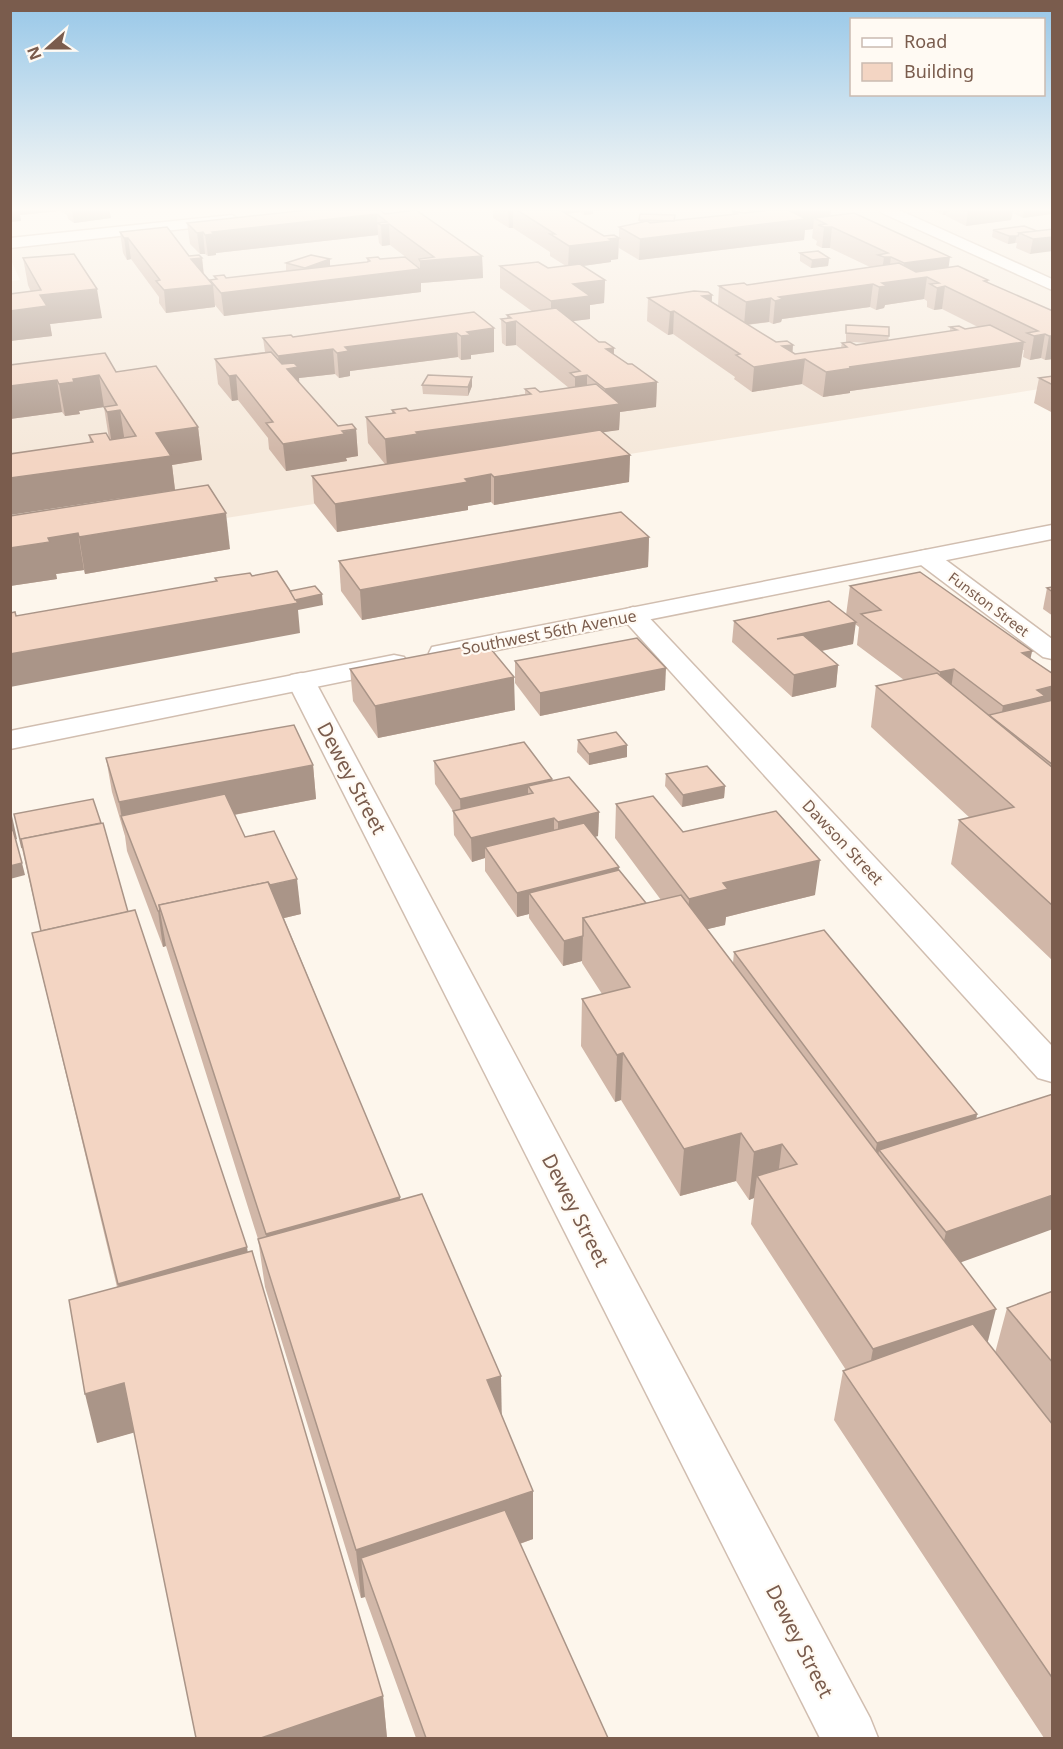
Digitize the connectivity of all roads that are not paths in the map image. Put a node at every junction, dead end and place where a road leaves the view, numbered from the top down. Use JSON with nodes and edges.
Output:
{"nodes":[{"id":1,"x":1053,"y":532,"type":"edge"},
{"id":2,"x":926,"y":557,"type":"junction"},
{"id":3,"x":633,"y":615,"type":"junction"},
{"id":4,"x":1053,"y":651,"type":"edge"},
{"id":5,"x":301,"y":681,"type":"junction"},
{"id":6,"x":10,"y":740,"type":"edge"},
{"id":7,"x":1053,"y":1069,"type":"edge"},
{"id":8,"x":850,"y":1738,"type":"edge"}],
"edges":[{"from":1,"to":2,"type":"street","name":"Southwest 56th Avenue"},
{"from":2,"to":3,"type":"street","name":"Southwest 56th Avenue"},
{"from":2,"to":4,"type":"street","name":"Funston Street"},
{"from":3,"to":5,"type":"street","name":"Southwest 56th Avenue"},
{"from":3,"to":7,"type":"street","name":"Dawson Street"},
{"from":5,"to":6,"type":"street","name":"Southwest 56th Avenue"},
{"from":5,"to":8,"type":"street","name":"Dewey Street"}]}
